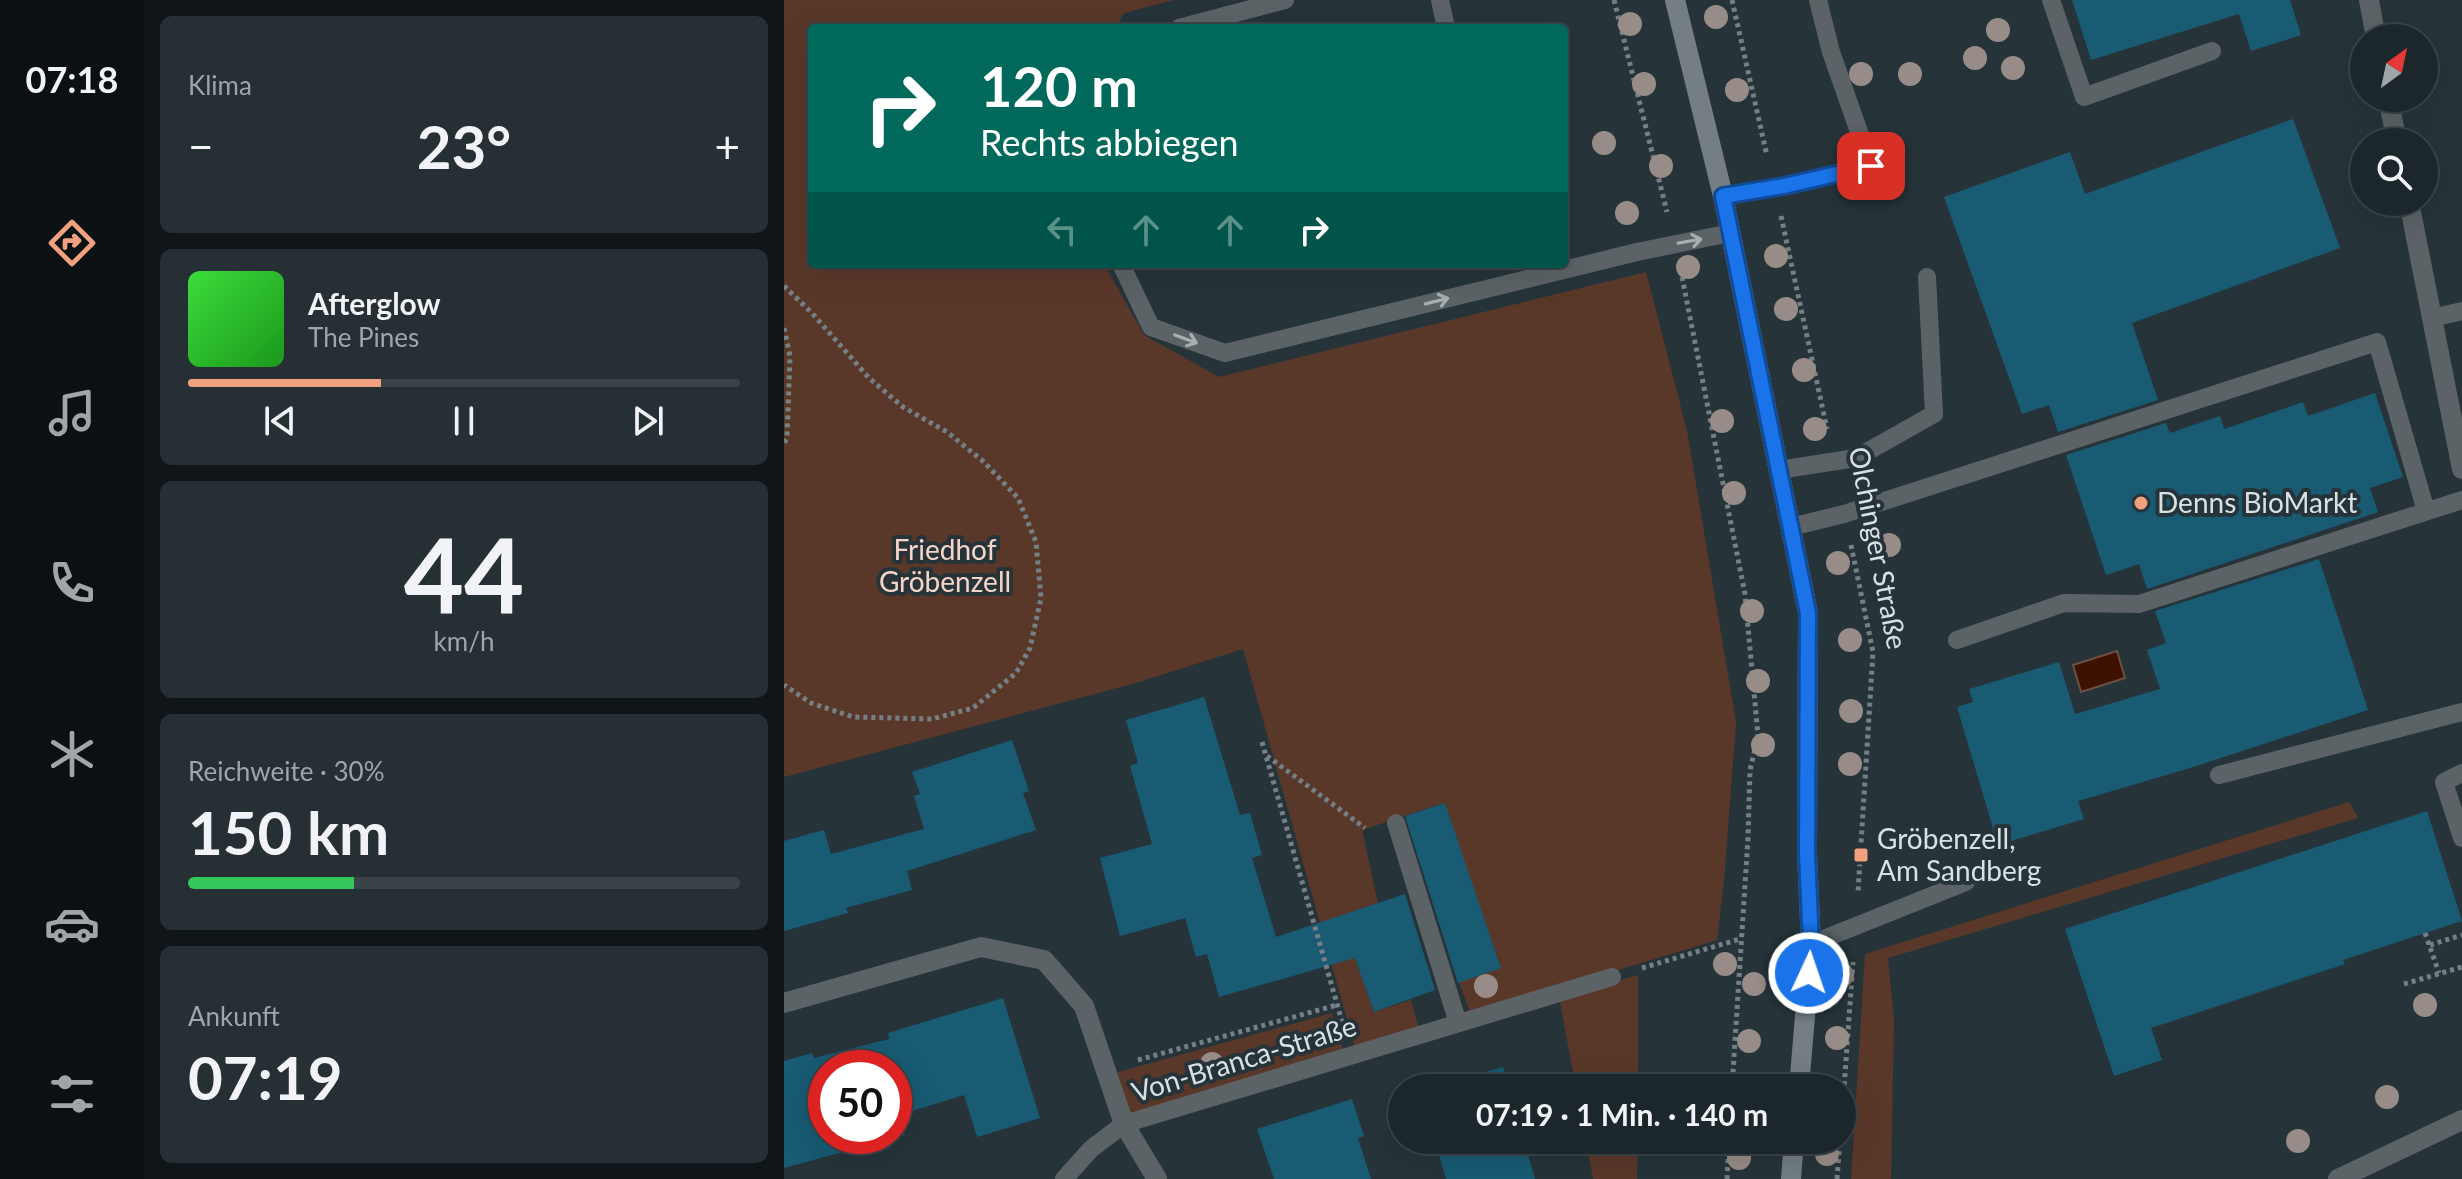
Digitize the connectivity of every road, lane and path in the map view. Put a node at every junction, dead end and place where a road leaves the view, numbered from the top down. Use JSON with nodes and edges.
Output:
{"nodes":[{"id":1,"x":1285,"y":0,"type":"edge"},
{"id":2,"x":1440,"y":0,"type":"edge"},
{"id":3,"x":1614,"y":0,"type":"edge"},
{"id":4,"x":1675,"y":0,"type":"edge"},
{"id":5,"x":1732,"y":0,"type":"edge"},
{"id":6,"x":1818,"y":0,"type":"edge"},
{"id":7,"x":2051,"y":0,"type":"edge"},
{"id":8,"x":2369,"y":0,"type":"edge"},
{"id":9,"x":1194,"y":24,"type":"edge"},
{"id":10,"x":1445,"y":24,"type":"edge"},
{"id":11,"x":2373,"y":24,"type":"edge"},
{"id":12,"x":2212,"y":51,"type":"dead end"},
{"id":13,"x":1774,"y":188,"type":"junction"},
{"id":14,"x":1723,"y":196,"type":"junction"},
{"id":15,"x":2412,"y":216,"type":"edge"},
{"id":16,"x":1730,"y":233,"type":"junction"},
{"id":17,"x":1675,"y":243,"type":"junction"},
{"id":18,"x":1123,"y":268,"type":"edge"},
{"id":19,"x":1507,"y":268,"type":"edge"},
{"id":20,"x":1927,"y":277,"type":"dead end"},
{"id":21,"x":1511,"y":283,"type":"junction"},
{"id":22,"x":784,"y":286,"type":"edge"},
{"id":23,"x":2462,"y":311,"type":"edge"},
{"id":24,"x":2432,"y":318,"type":"junction"},
{"id":25,"x":784,"y":328,"type":"edge"},
{"id":26,"x":787,"y":357,"type":"edge"},
{"id":27,"x":784,"y":444,"type":"edge"},
{"id":28,"x":1834,"y":463,"type":"junction"},
{"id":29,"x":2462,"y":469,"type":"edge"},
{"id":30,"x":1778,"y":470,"type":"junction"},
{"id":31,"x":2462,"y":500,"type":"edge"},
{"id":32,"x":2426,"y":511,"type":"junction"},
{"id":33,"x":1844,"y":514,"type":"junction"},
{"id":34,"x":1791,"y":527,"type":"junction"},
{"id":35,"x":1957,"y":640,"type":"dead end"},
{"id":36,"x":784,"y":685,"type":"edge"},
{"id":37,"x":2462,"y":712,"type":"edge"},
{"id":38,"x":1262,"y":742,"type":"dead end"},
{"id":39,"x":1266,"y":755,"type":"junction"},
{"id":40,"x":2462,"y":773,"type":"edge"},
{"id":41,"x":2219,"y":775,"type":"dead end"},
{"id":42,"x":1396,"y":823,"type":"dead end"},
{"id":43,"x":2462,"y":838,"type":"edge"},
{"id":44,"x":1407,"y":859,"type":"junction"},
{"id":45,"x":1966,"y":882,"type":"dead end"},
{"id":46,"x":1856,"y":924,"type":"junction"},
{"id":47,"x":2425,"y":933,"type":"dead end"},
{"id":48,"x":2462,"y":935,"type":"edge"},
{"id":49,"x":1740,"y":939,"type":"junction"},
{"id":50,"x":1811,"y":944,"type":"junction"},
{"id":51,"x":2430,"y":945,"type":"junction"},
{"id":52,"x":2462,"y":967,"type":"edge"},
{"id":53,"x":2439,"y":973,"type":"junction"},
{"id":54,"x":1612,"y":977,"type":"joint"},
{"id":55,"x":2404,"y":984,"type":"dead end"},
{"id":56,"x":784,"y":1003,"type":"edge"},
{"id":57,"x":1337,"y":1005,"type":"junction"},
{"id":58,"x":1458,"y":1023,"type":"junction"},
{"id":59,"x":1352,"y":1057,"type":"junction"},
{"id":60,"x":1105,"y":1068,"type":"junction"},
{"id":61,"x":1733,"y":1074,"type":"edge"},
{"id":62,"x":1800,"y":1074,"type":"edge"},
{"id":63,"x":1845,"y":1074,"type":"edge"},
{"id":64,"x":2462,"y":1120,"type":"edge"},
{"id":65,"x":1124,"y":1124,"type":"junction"},
{"id":66,"x":1728,"y":1154,"type":"edge"},
{"id":67,"x":1793,"y":1154,"type":"edge"},
{"id":68,"x":1839,"y":1154,"type":"edge"},
{"id":69,"x":1064,"y":1179,"type":"edge"},
{"id":70,"x":1157,"y":1179,"type":"edge"},
{"id":71,"x":1727,"y":1179,"type":"edge"},
{"id":72,"x":1791,"y":1179,"type":"edge"},
{"id":73,"x":1837,"y":1179,"type":"edge"},
{"id":74,"x":2338,"y":1179,"type":"edge"}],
"edges":[{"from":1,"to":9,"type":"lane"},
{"from":2,"to":10,"type":"lane"},
{"from":3,"to":17,"type":"path"},
{"from":4,"to":14,"type":"main road"},
{"from":5,"to":13,"type":"path","name":"Olchinger Straße"},
{"from":6,"to":13,"type":"lane"},
{"from":7,"to":12,"type":"lane"},
{"from":8,"to":11,"type":"street"},
{"from":13,"to":14,"type":"lane"},
{"from":13,"to":28,"type":"path","name":"Olchinger Straße"},
{"from":14,"to":16,"type":"main road"},
{"from":15,"to":24,"type":"street"},
{"from":17,"to":16,"type":"lane","one_way":true},
{"from":16,"to":30,"type":"main road"},
{"from":17,"to":21,"type":"lane"},
{"from":17,"to":49,"type":"path"},
{"from":18,"to":21,"type":"lane","one_way":true},
{"from":19,"to":21,"type":"lane"},
{"from":20,"to":28,"type":"lane"},
{"from":22,"to":36,"type":"path"},
{"from":23,"to":24,"type":"lane"},
{"from":24,"to":29,"type":"street"},
{"from":25,"to":26,"type":"path"},
{"from":26,"to":27,"type":"path"},
{"from":28,"to":30,"type":"lane"},
{"from":30,"to":34,"type":"main road"},
{"from":31,"to":32,"type":"lane"},
{"from":32,"to":33,"type":"lane"},
{"from":32,"to":35,"type":"lane"},
{"from":33,"to":34,"type":"lane"},
{"from":33,"to":46,"type":"path","name":"Olchinger Straße"},
{"from":34,"to":50,"type":"main road"},
{"from":37,"to":41,"type":"lane"},
{"from":38,"to":39,"type":"path"},
{"from":39,"to":44,"type":"path"},
{"from":39,"to":57,"type":"path"},
{"from":40,"to":43,"type":"lane"},
{"from":42,"to":44,"type":"lane"},
{"from":44,"to":58,"type":"lane"},
{"from":45,"to":46,"type":"lane"},
{"from":46,"to":50,"type":"lane"},
{"from":46,"to":63,"type":"path","name":"Olchinger Straße"},
{"from":47,"to":51,"type":"path"},
{"from":48,"to":51,"type":"path"},
{"from":49,"to":54,"type":"path"},
{"from":49,"to":61,"type":"path"},
{"from":50,"to":62,"type":"main road"},
{"from":51,"to":53,"type":"path"},
{"from":52,"to":53,"type":"path"},
{"from":53,"to":55,"type":"path"},
{"from":54,"to":58,"type":"lane","name":"Von-Branca-Straße"},
{"from":56,"to":60,"type":"street"},
{"from":57,"to":59,"type":"path"},
{"from":57,"to":60,"type":"path"},
{"from":58,"to":59,"type":"lane","name":"Von-Branca-Straße"},
{"from":59,"to":65,"type":"lane","name":"Von-Branca-Straße"},
{"from":60,"to":65,"type":"street"},
{"from":64,"to":74,"type":"street"},
{"from":65,"to":69,"type":"lane","name":"Von-Branca-Straße"},
{"from":65,"to":70,"type":"street"},
{"from":66,"to":71,"type":"path"},
{"from":67,"to":72,"type":"main road"},
{"from":68,"to":73,"type":"path"}]}
